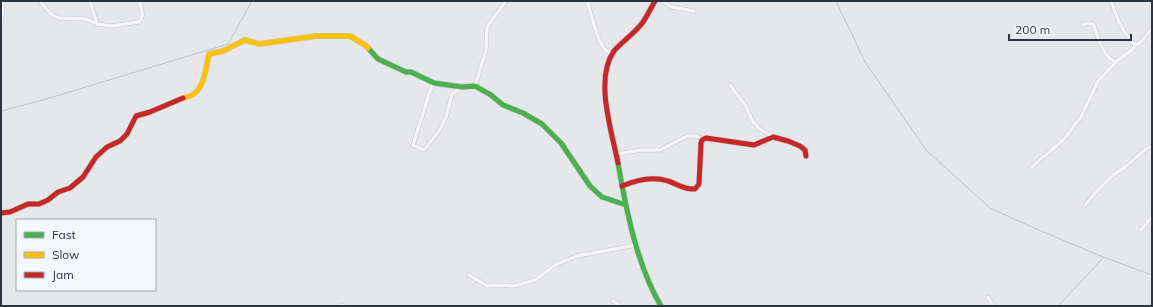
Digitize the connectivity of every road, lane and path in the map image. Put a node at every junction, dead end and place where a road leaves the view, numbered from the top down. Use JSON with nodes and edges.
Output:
{"nodes":[{"id":1,"x":3,"y":1,"type":"edge"},
{"id":2,"x":40,"y":1,"type":"edge"},
{"id":3,"x":90,"y":1,"type":"edge"},
{"id":4,"x":139,"y":1,"type":"edge"},
{"id":5,"x":506,"y":1,"type":"edge"},
{"id":6,"x":587,"y":1,"type":"edge"},
{"id":7,"x":655,"y":1,"type":"edge"},
{"id":8,"x":662,"y":1,"type":"edge"},
{"id":9,"x":1111,"y":1,"type":"edge"},
{"id":10,"x":694,"y":11,"type":"dead end"},
{"id":11,"x":97,"y":24,"type":"junction"},
{"id":12,"x":1083,"y":25,"type":"dead end"},
{"id":13,"x":1,"y":27,"type":"edge"},
{"id":14,"x":1152,"y":28,"type":"edge"},
{"id":15,"x":1136,"y":44,"type":"junction"},
{"id":16,"x":612,"y":56,"type":"junction"},
{"id":17,"x":1116,"y":62,"type":"junction"},
{"id":18,"x":434,"y":83,"type":"junction"},
{"id":19,"x":730,"y":85,"type":"dead end"},
{"id":20,"x":475,"y":86,"type":"junction"},
{"id":21,"x":462,"y":87,"type":"junction"},
{"id":22,"x":773,"y":137,"type":"junction"},
{"id":23,"x":705,"y":138,"type":"junction"},
{"id":24,"x":1152,"y":146,"type":"edge"},
{"id":25,"x":616,"y":154,"type":"junction"},
{"id":26,"x":806,"y":156,"type":"dead end"},
{"id":27,"x":1032,"y":167,"type":"dead end"},
{"id":28,"x":622,"y":186,"type":"junction"},
{"id":29,"x":626,"y":205,"type":"junction"},
{"id":30,"x":1085,"y":205,"type":"dead end"},
{"id":31,"x":1,"y":213,"type":"edge"},
{"id":32,"x":1152,"y":217,"type":"edge"},
{"id":33,"x":1141,"y":230,"type":"dead end"},
{"id":34,"x":636,"y":245,"type":"junction"},
{"id":35,"x":469,"y":275,"type":"dead end"},
{"id":36,"x":988,"y":297,"type":"dead end"},
{"id":37,"x":613,"y":301,"type":"dead end"},
{"id":38,"x":339,"y":306,"type":"edge"},
{"id":39,"x":344,"y":306,"type":"edge"},
{"id":40,"x":620,"y":306,"type":"edge"},
{"id":41,"x":661,"y":306,"type":"edge"},
{"id":42,"x":993,"y":306,"type":"edge"}],
"edges":[{"from":1,"to":13,"type":"street"},
{"from":2,"to":11,"type":"street"},
{"from":3,"to":11,"type":"street"},
{"from":4,"to":11,"type":"street"},
{"from":5,"to":20,"type":"street"},
{"from":6,"to":16,"type":"street"},
{"from":7,"to":16,"type":"street"},
{"from":8,"to":10,"type":"street"},
{"from":9,"to":15,"type":"street"},
{"from":12,"to":17,"type":"street"},
{"from":14,"to":15,"type":"street"},
{"from":15,"to":17,"type":"street"},
{"from":16,"to":25,"type":"street"},
{"from":17,"to":27,"type":"street"},
{"from":18,"to":21,"type":"street"},
{"from":18,"to":21,"type":"street"},
{"from":18,"to":31,"type":"street"},
{"from":19,"to":22,"type":"street"},
{"from":20,"to":21,"type":"street"},
{"from":20,"to":29,"type":"street"},
{"from":22,"to":23,"type":"street"},
{"from":22,"to":26,"type":"street"},
{"from":23,"to":25,"type":"street"},
{"from":23,"to":28,"type":"street"},
{"from":24,"to":30,"type":"street"},
{"from":25,"to":28,"type":"street"},
{"from":28,"to":29,"type":"street"},
{"from":29,"to":34,"type":"street"},
{"from":32,"to":33,"type":"street"},
{"from":34,"to":35,"type":"street"},
{"from":34,"to":41,"type":"street"},
{"from":36,"to":42,"type":"street"},
{"from":37,"to":40,"type":"street"},
{"from":38,"to":39,"type":"street"}]}
